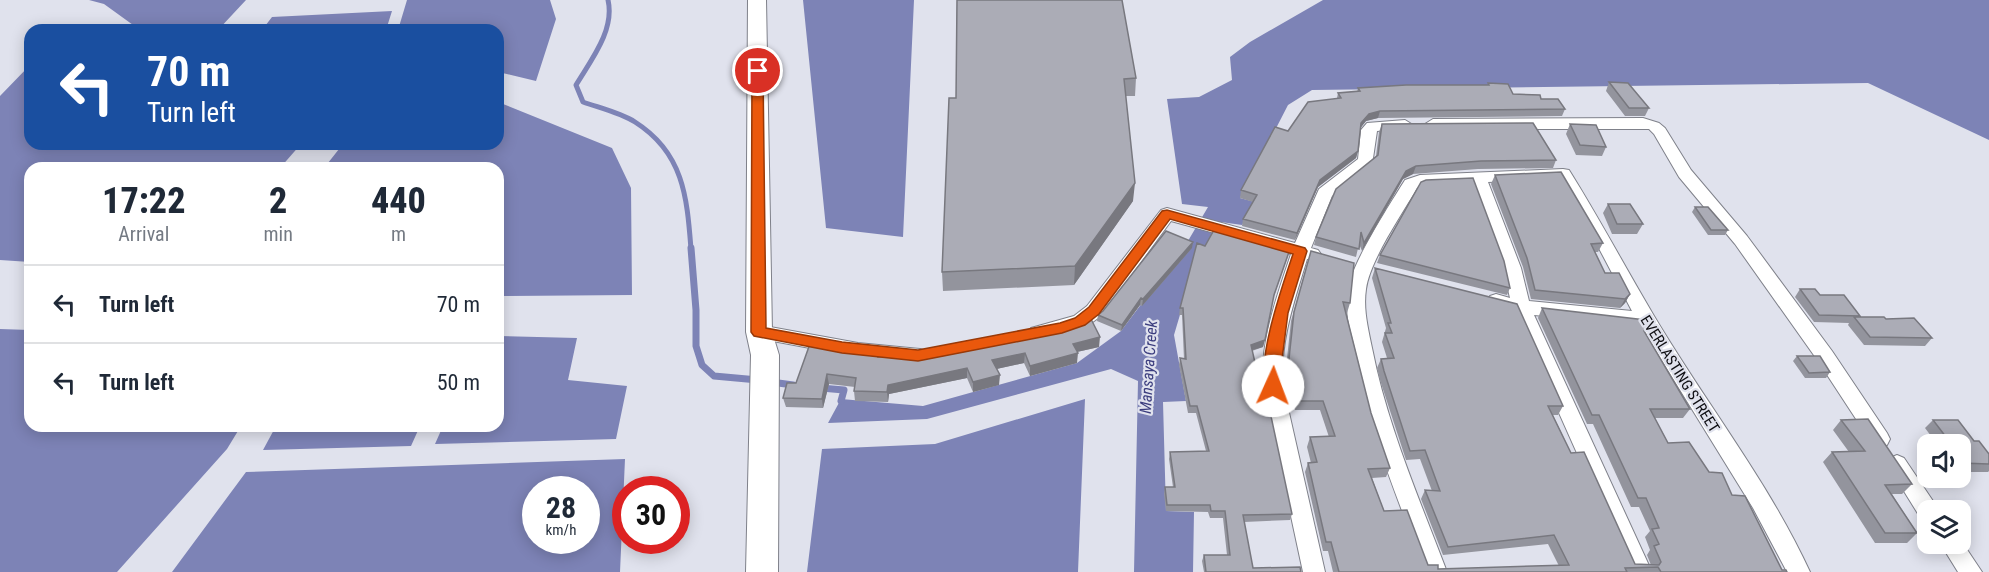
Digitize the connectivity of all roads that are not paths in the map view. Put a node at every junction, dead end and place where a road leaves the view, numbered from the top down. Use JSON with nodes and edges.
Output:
{"nodes":[{"id":1,"x":757,"y":0,"type":"edge"},
{"id":2,"x":1478,"y":176,"type":"junction"},
{"id":3,"x":1301,"y":251,"type":"junction"},
{"id":4,"x":1364,"y":267,"type":"junction"},
{"id":5,"x":1386,"y":273,"type":"edge"},
{"id":6,"x":1480,"y":297,"type":"edge"},
{"id":7,"x":1521,"y":307,"type":"junction"},
{"id":8,"x":1646,"y":319,"type":"junction"},
{"id":9,"x":1017,"y":337,"type":"edge"},
{"id":10,"x":762,"y":343,"type":"junction"},
{"id":11,"x":938,"y":354,"type":"edge"},
{"id":12,"x":1921,"y":500,"type":"edge"},
{"id":13,"x":1959,"y":554,"type":"edge"},
{"id":14,"x":762,"y":572,"type":"edge"},
{"id":15,"x":1314,"y":572,"type":"edge"},
{"id":16,"x":1436,"y":572,"type":"edge"},
{"id":17,"x":1641,"y":572,"type":"edge"},
{"id":18,"x":1799,"y":572,"type":"edge"},
{"id":19,"x":1971,"y":572,"type":"edge"}],
"edges":[{"from":1,"to":10,"type":"main road"},
{"from":2,"to":4,"type":"street"},
{"from":2,"to":7,"type":"street"},
{"from":2,"to":8,"type":"street","name":"EVERLASTING STREET"},
{"from":3,"to":4,"type":"street"},
{"from":3,"to":9,"type":"street"},
{"from":3,"to":12,"type":"street"},
{"from":3,"to":15,"type":"street"},
{"from":4,"to":5,"type":"street"},
{"from":4,"to":16,"type":"street"},
{"from":6,"to":7,"type":"street"},
{"from":7,"to":8,"type":"street"},
{"from":7,"to":17,"type":"street"},
{"from":8,"to":18,"type":"street","name":"EVERLASTING STREET"},
{"from":10,"to":11,"type":"street"},
{"from":10,"to":14,"type":"main road"},
{"from":13,"to":19,"type":"street"}]}
